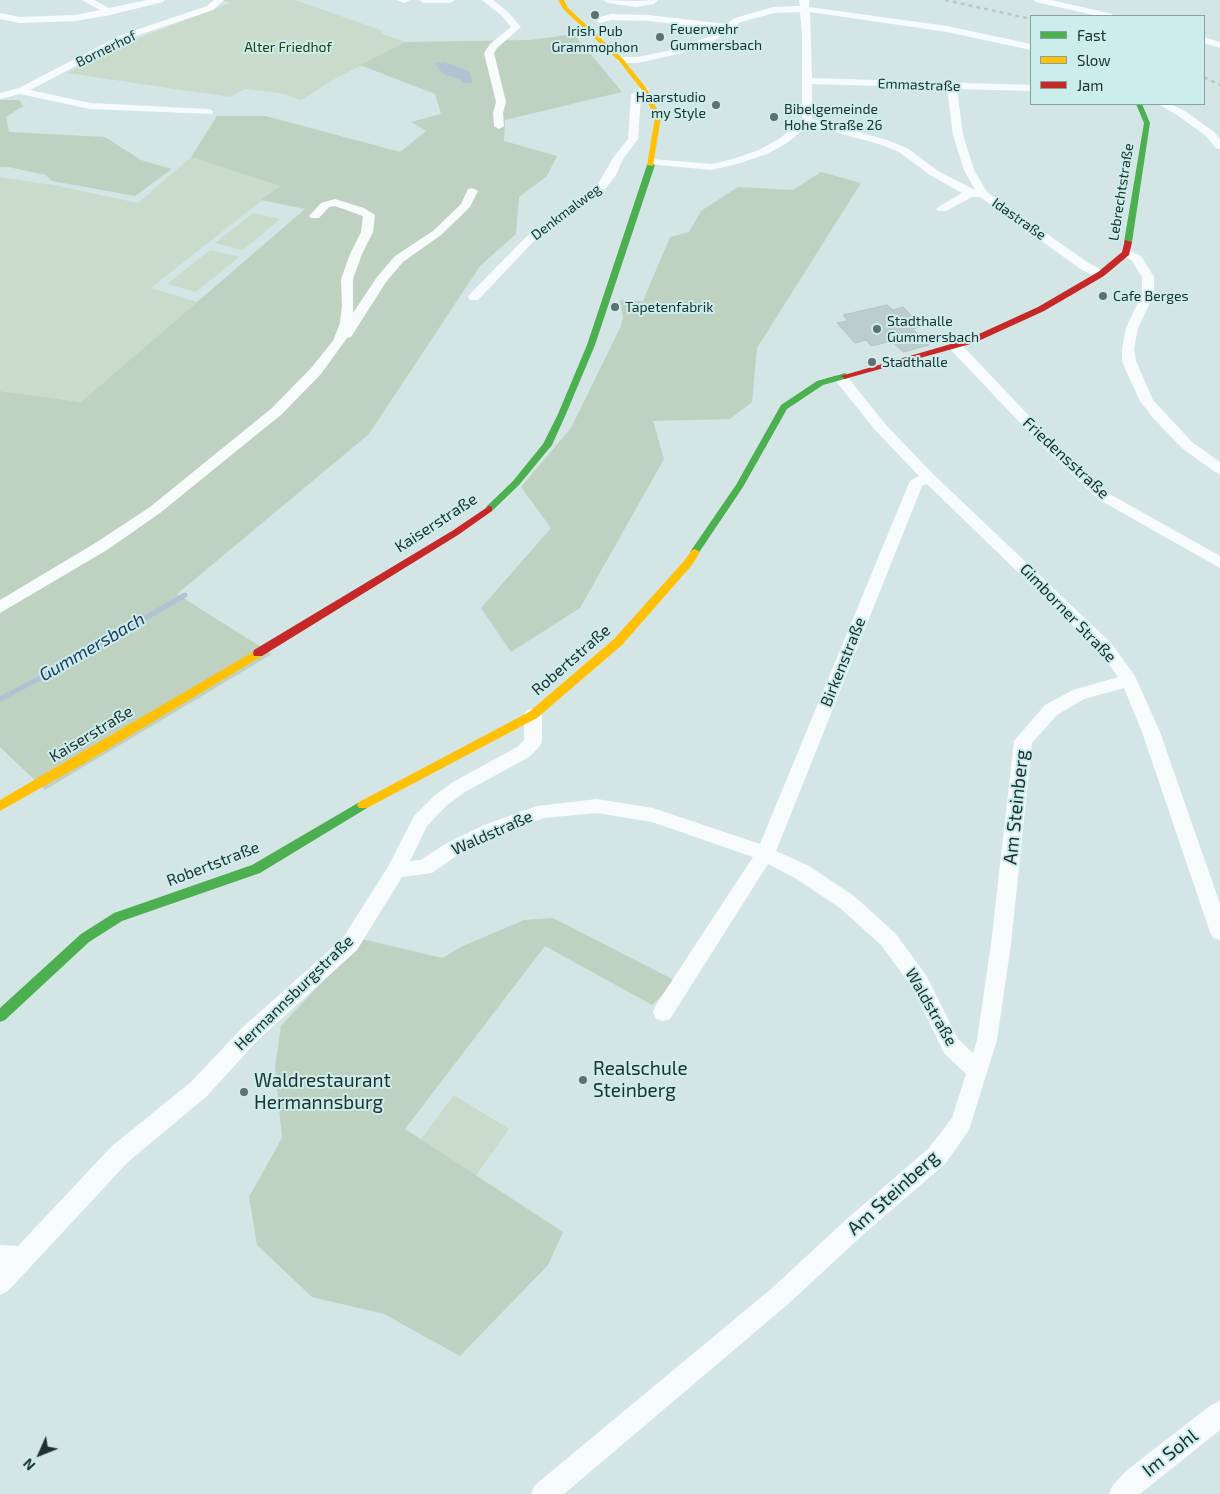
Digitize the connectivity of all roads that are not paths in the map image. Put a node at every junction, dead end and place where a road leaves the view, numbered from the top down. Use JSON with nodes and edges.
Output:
{"nodes":[{"id":1,"x":87,"y":0,"type":"edge"},
{"id":2,"x":160,"y":0,"type":"edge"},
{"id":3,"x":218,"y":0,"type":"edge"},
{"id":4,"x":401,"y":0,"type":"edge"},
{"id":5,"x":405,"y":0,"type":"edge"},
{"id":6,"x":424,"y":0,"type":"edge"},
{"id":7,"x":450,"y":0,"type":"edge"},
{"id":8,"x":487,"y":0,"type":"edge"},
{"id":9,"x":561,"y":0,"type":"edge"},
{"id":10,"x":608,"y":0,"type":"edge"},
{"id":11,"x":652,"y":0,"type":"edge"},
{"id":12,"x":1039,"y":0,"type":"edge"},
{"id":13,"x":804,"y":4,"type":"edge"},
{"id":14,"x":110,"y":12,"type":"junction"},
{"id":15,"x":1105,"y":15,"type":"edge"},
{"id":16,"x":0,"y":16,"type":"edge"},
{"id":17,"x":20,"y":20,"type":"junction"},
{"id":18,"x":600,"y":20,"type":"dead end"},
{"id":19,"x":0,"y":21,"type":"edge"},
{"id":20,"x":728,"y":27,"type":"junction"},
{"id":21,"x":1205,"y":40,"type":"edge"},
{"id":22,"x":1220,"y":45,"type":"edge"},
{"id":23,"x":1030,"y":47,"type":"edge"},
{"id":24,"x":621,"y":60,"type":"junction"},
{"id":25,"x":807,"y":81,"type":"junction"},
{"id":26,"x":952,"y":86,"type":"junction"},
{"id":27,"x":0,"y":87,"type":"edge"},
{"id":28,"x":1030,"y":88,"type":"edge"},
{"id":29,"x":644,"y":89,"type":"junction"},
{"id":30,"x":21,"y":91,"type":"junction"},
{"id":31,"x":0,"y":96,"type":"edge"},
{"id":32,"x":1139,"y":105,"type":"edge"},
{"id":33,"x":1165,"y":105,"type":"edge"},
{"id":34,"x":208,"y":112,"type":"dead end"},
{"id":35,"x":807,"y":121,"type":"junction"},
{"id":36,"x":499,"y":126,"type":"dead end"},
{"id":37,"x":1220,"y":146,"type":"edge"},
{"id":38,"x":652,"y":162,"type":"junction"},
{"id":39,"x":472,"y":191,"type":"dead end"},
{"id":40,"x":970,"y":193,"type":"junction"},
{"id":41,"x":983,"y":194,"type":"junction"},
{"id":42,"x":942,"y":209,"type":"dead end"},
{"id":43,"x":315,"y":216,"type":"dead end"},
{"id":44,"x":1126,"y":253,"type":"junction"},
{"id":45,"x":1101,"y":274,"type":"junction"},
{"id":46,"x":474,"y":297,"type":"dead end"},
{"id":47,"x":339,"y":342,"type":"junction"},
{"id":48,"x":956,"y":346,"type":"junction"},
{"id":49,"x":840,"y":377,"type":"junction"},
{"id":50,"x":1220,"y":469,"type":"edge"},
{"id":51,"x":929,"y":478,"type":"junction"},
{"id":52,"x":1220,"y":563,"type":"edge"},
{"id":53,"x":0,"y":607,"type":"edge"},
{"id":54,"x":1128,"y":680,"type":"junction"},
{"id":55,"x":533,"y":715,"type":"junction"},
{"id":56,"x":0,"y":806,"type":"edge"},
{"id":57,"x":765,"y":854,"type":"junction"},
{"id":58,"x":396,"y":870,"type":"junction"},
{"id":59,"x":1220,"y":932,"type":"edge"},
{"id":60,"x":662,"y":1012,"type":"dead end"},
{"id":61,"x":0,"y":1016,"type":"edge"},
{"id":62,"x":978,"y":1071,"type":"junction"},
{"id":63,"x":11,"y":1258,"type":"edge"},
{"id":64,"x":0,"y":1282,"type":"edge"},
{"id":65,"x":1220,"y":1414,"type":"edge"},
{"id":66,"x":544,"y":1494,"type":"edge"},
{"id":67,"x":1122,"y":1494,"type":"edge"}],
"edges":[{"from":1,"to":14,"type":"street"},
{"from":2,"to":14,"type":"street"},
{"from":3,"to":30,"type":"street","name":"Bornerhof"},
{"from":4,"to":5,"type":"street"},
{"from":6,"to":7,"type":"street"},
{"from":8,"to":36,"type":"street"},
{"from":9,"to":24,"type":"street","name":"Kaiserstraße"},
{"from":10,"to":11,"type":"street"},
{"from":12,"to":15,"type":"street"},
{"from":13,"to":20,"type":"street"},
{"from":13,"to":23,"type":"street"},
{"from":13,"to":25,"type":"street"},
{"from":14,"to":17,"type":"street"},
{"from":16,"to":17,"type":"street"},
{"from":17,"to":19,"type":"street"},
{"from":18,"to":20,"type":"street"},
{"from":20,"to":24,"type":"street"},
{"from":21,"to":22,"type":"street"},
{"from":24,"to":29,"type":"street","name":"Kaiserstraße"},
{"from":25,"to":26,"type":"street","name":"Emmastraße"},
{"from":25,"to":35,"type":"street"},
{"from":26,"to":28,"type":"street","name":"Emmastraße"},
{"from":26,"to":41,"type":"street","name":"Idastraße"},
{"from":27,"to":30,"type":"street"},
{"from":29,"to":38,"type":"street","name":"Kaiserstraße"},
{"from":29,"to":46,"type":"street","name":"Denkmalweg"},
{"from":30,"to":31,"type":"street","name":"Bornerhof"},
{"from":30,"to":34,"type":"street","name":"Bornerhof"},
{"from":32,"to":44,"type":"street","name":"Lebrechtstraße"},
{"from":33,"to":37,"type":"street"},
{"from":35,"to":38,"type":"street"},
{"from":35,"to":40,"type":"street"},
{"from":38,"to":56,"type":"street","name":"Kaiserstraße"},
{"from":39,"to":47,"type":"street"},
{"from":40,"to":41,"type":"street"},
{"from":40,"to":42,"type":"street"},
{"from":41,"to":45,"type":"street","name":"Idastraße"},
{"from":43,"to":47,"type":"street"},
{"from":44,"to":45,"type":"street","name":"Lebrechtstraße"},
{"from":44,"to":50,"type":"street"},
{"from":45,"to":48,"type":"street","name":"Robertstraße"},
{"from":47,"to":53,"type":"street"},
{"from":48,"to":49,"type":"street","name":"Robertstraße"},
{"from":48,"to":52,"type":"street","name":"Friedensstraße"},
{"from":49,"to":51,"type":"street","name":"Gimborner Straße"},
{"from":49,"to":55,"type":"street","name":"Robertstraße"},
{"from":51,"to":54,"type":"street","name":"Gimborner Straße"},
{"from":51,"to":57,"type":"street","name":"Birkenstraße"},
{"from":54,"to":59,"type":"street","name":"Gimborner Straße"},
{"from":54,"to":62,"type":"street","name":"Am Steinberg"},
{"from":55,"to":58,"type":"street","name":"Hermannsburgstraße"},
{"from":55,"to":61,"type":"street","name":"Robertstraße"},
{"from":57,"to":58,"type":"street","name":"Waldstraße"},
{"from":57,"to":60,"type":"street"},
{"from":57,"to":62,"type":"street","name":"Waldstraße"},
{"from":58,"to":63,"type":"street","name":"Hermannsburgstraße"},
{"from":62,"to":66,"type":"street","name":"Am Steinberg"},
{"from":63,"to":64,"type":"street","name":"Hermannsburgstraße"},
{"from":65,"to":67,"type":"street","name":"Im Sohl"}]}
